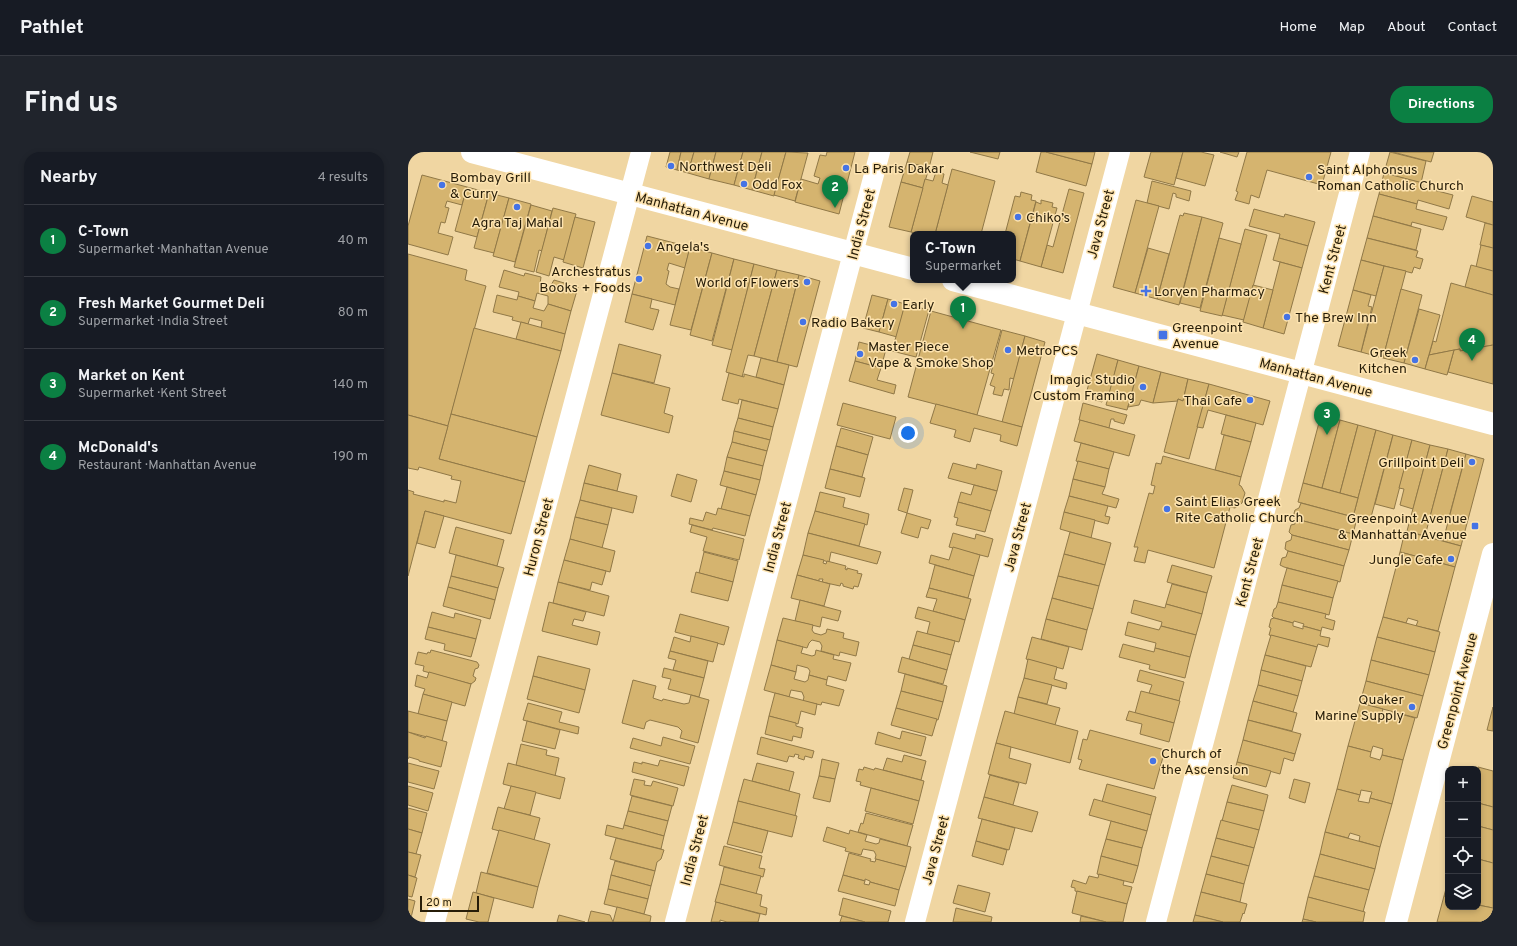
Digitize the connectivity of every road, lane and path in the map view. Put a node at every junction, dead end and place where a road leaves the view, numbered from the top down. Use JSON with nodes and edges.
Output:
{"nodes":[{"id":1,"x":472,"y":152,"type":"edge"},
{"id":2,"x":641,"y":152,"type":"edge"},
{"id":3,"x":880,"y":152,"type":"edge"},
{"id":4,"x":1120,"y":152,"type":"edge"},
{"id":5,"x":1360,"y":152,"type":"edge"},
{"id":6,"x":630,"y":194,"type":"junction"},
{"id":7,"x":853,"y":253,"type":"junction"},
{"id":8,"x":910,"y":268,"type":"edge"},
{"id":9,"x":964,"y":283,"type":"edge"},
{"id":10,"x":1076,"y":313,"type":"junction"},
{"id":11,"x":1302,"y":373,"type":"junction"},
{"id":12,"x":1493,"y":424,"type":"edge"},
{"id":13,"x":1493,"y":554,"type":"edge"},
{"id":14,"x":435,"y":922,"type":"edge"},
{"id":15,"x":675,"y":922,"type":"edge"},
{"id":16,"x":916,"y":922,"type":"edge"},
{"id":17,"x":1156,"y":922,"type":"edge"},
{"id":18,"x":1396,"y":922,"type":"edge"}],
"edges":[{"from":1,"to":6,"type":"street","name":"Manhattan Avenue"},
{"from":2,"to":6,"type":"street","name":"Huron Street"},
{"from":3,"to":7,"type":"street","name":"India Street"},
{"from":4,"to":10,"type":"street","name":"Java Street"},
{"from":5,"to":11,"type":"street","name":"Kent Street"},
{"from":6,"to":7,"type":"street","name":"Manhattan Avenue"},
{"from":6,"to":14,"type":"street","name":"Huron Street"},
{"from":7,"to":8,"type":"street","name":"Manhattan Avenue"},
{"from":7,"to":15,"type":"street","name":"India Street"},
{"from":9,"to":10,"type":"street","name":"Manhattan Avenue"},
{"from":10,"to":11,"type":"street","name":"Manhattan Avenue"},
{"from":10,"to":16,"type":"street","name":"Java Street"},
{"from":11,"to":12,"type":"street","name":"Manhattan Avenue"},
{"from":11,"to":17,"type":"street","name":"Kent Street"},
{"from":13,"to":18,"type":"street","name":"Greenpoint Avenue"}]}
